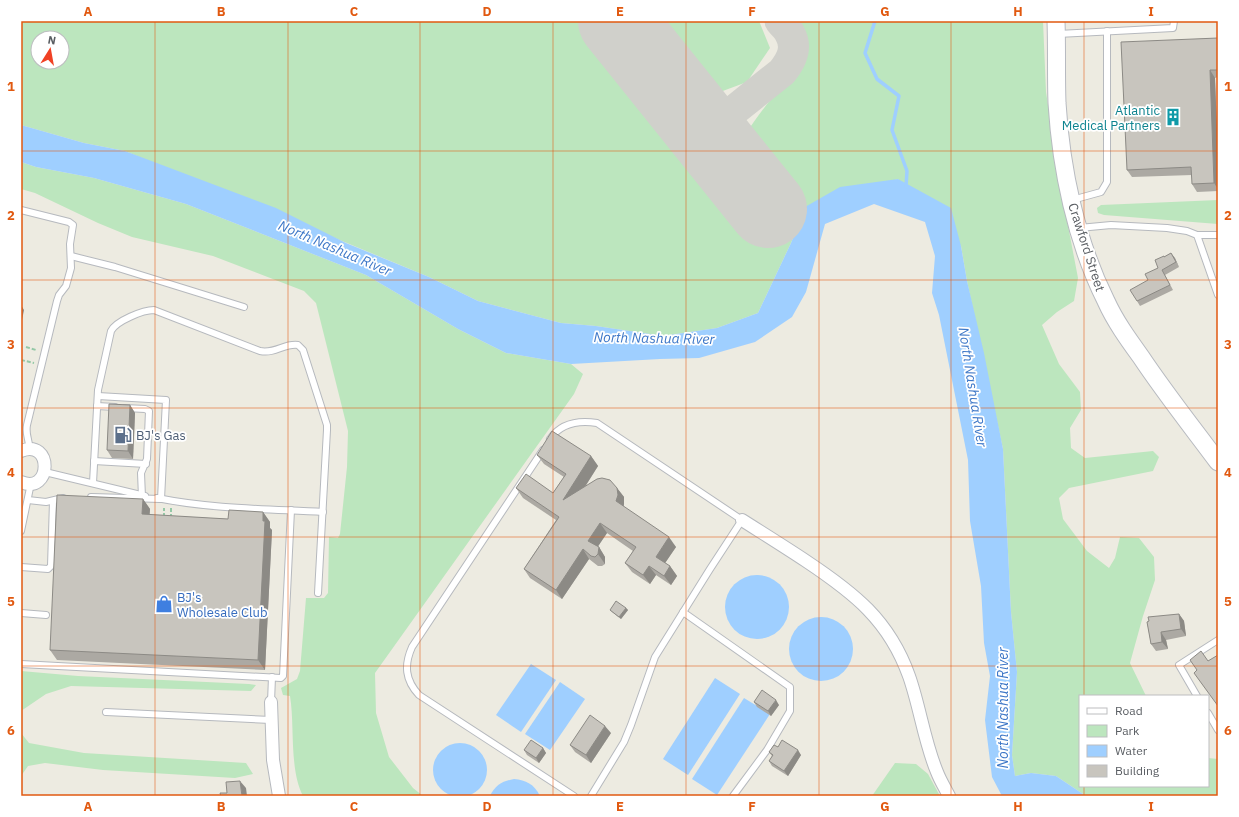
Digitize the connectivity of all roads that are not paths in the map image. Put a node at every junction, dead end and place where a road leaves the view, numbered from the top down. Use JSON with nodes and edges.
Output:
{"nodes":[{"id":1,"x":1174,"y":21,"type":"edge"},
{"id":2,"x":1056,"y":27,"type":"edge"},
{"id":3,"x":1107,"y":31,"type":"junction"},
{"id":4,"x":1071,"y":200,"type":"junction"},
{"id":5,"x":21,"y":210,"type":"edge"},
{"id":6,"x":1079,"y":228,"type":"junction"},
{"id":7,"x":1218,"y":235,"type":"edge"},
{"id":8,"x":1197,"y":236,"type":"junction"},
{"id":9,"x":71,"y":256,"type":"junction"},
{"id":10,"x":1218,"y":271,"type":"edge"},
{"id":11,"x":1210,"y":273,"type":"junction"},
{"id":12,"x":1218,"y":295,"type":"edge"},
{"id":13,"x":244,"y":307,"type":"dead end"},
{"id":14,"x":98,"y":396,"type":"junction"},
{"id":15,"x":97,"y":406,"type":"junction"},
{"id":16,"x":23,"y":432,"type":"edge"},
{"id":17,"x":25,"y":450,"type":"edge"},
{"id":18,"x":1213,"y":452,"type":"edge"},
{"id":19,"x":94,"y":461,"type":"junction"},
{"id":20,"x":146,"y":464,"type":"junction"},
{"id":21,"x":45,"y":472,"type":"junction"},
{"id":22,"x":26,"y":483,"type":"edge"},
{"id":23,"x":93,"y":483,"type":"junction"},
{"id":24,"x":71,"y":497,"type":"edge"},
{"id":25,"x":86,"y":497,"type":"edge"},
{"id":26,"x":142,"y":497,"type":"junction"},
{"id":27,"x":28,"y":500,"type":"junction"},
{"id":28,"x":53,"y":500,"type":"junction"},
{"id":29,"x":166,"y":500,"type":"junction"},
{"id":30,"x":291,"y":510,"type":"junction"},
{"id":31,"x":323,"y":512,"type":"junction"},
{"id":32,"x":742,"y":520,"type":"junction"},
{"id":33,"x":21,"y":531,"type":"edge"},
{"id":34,"x":21,"y":567,"type":"edge"},
{"id":35,"x":318,"y":593,"type":"dead end"},
{"id":36,"x":683,"y":612,"type":"junction"},
{"id":37,"x":21,"y":613,"type":"edge"},
{"id":38,"x":46,"y":615,"type":"dead end"},
{"id":39,"x":1218,"y":640,"type":"edge"},
{"id":40,"x":21,"y":664,"type":"edge"},
{"id":41,"x":272,"y":678,"type":"junction"},
{"id":42,"x":1197,"y":695,"type":"edge"},
{"id":43,"x":271,"y":702,"type":"joint"},
{"id":44,"x":106,"y":712,"type":"dead end"},
{"id":45,"x":1209,"y":716,"type":"edge"},
{"id":46,"x":271,"y":720,"type":"junction"},
{"id":47,"x":1218,"y":730,"type":"edge"},
{"id":48,"x":279,"y":796,"type":"edge"},
{"id":49,"x":574,"y":796,"type":"edge"},
{"id":50,"x":591,"y":796,"type":"edge"},
{"id":51,"x":733,"y":796,"type":"edge"},
{"id":52,"x":949,"y":796,"type":"edge"}],
"edges":[{"from":1,"to":3,"type":"lane"},
{"from":2,"to":3,"type":"lane"},
{"from":2,"to":4,"type":"main road","name":"Crawford Street"},
{"from":3,"to":4,"type":"lane"},
{"from":4,"to":6,"type":"main road","name":"Crawford Street"},
{"from":5,"to":9,"type":"lane"},
{"from":6,"to":8,"type":"lane"},
{"from":6,"to":18,"type":"main road","name":"Crawford Street"},
{"from":7,"to":8,"type":"lane"},
{"from":8,"to":11,"type":"lane"},
{"from":9,"to":13,"type":"lane"},
{"from":9,"to":16,"type":"lane"},
{"from":10,"to":11,"type":"lane"},
{"from":11,"to":12,"type":"lane"},
{"from":14,"to":15,"type":"lane"},
{"from":14,"to":29,"type":"lane"},
{"from":14,"to":31,"type":"lane"},
{"from":15,"to":19,"type":"lane"},
{"from":15,"to":20,"type":"lane"},
{"from":16,"to":17,"type":"lane"},
{"from":17,"to":21,"type":"street"},
{"from":19,"to":20,"type":"lane"},
{"from":19,"to":23,"type":"lane"},
{"from":20,"to":26,"type":"lane"},
{"from":21,"to":22,"type":"street"},
{"from":21,"to":23,"type":"lane"},
{"from":22,"to":27,"type":"lane"},
{"from":23,"to":26,"type":"lane"},
{"from":24,"to":28,"type":"lane"},
{"from":25,"to":26,"type":"lane"},
{"from":26,"to":29,"type":"lane"},
{"from":27,"to":28,"type":"lane"},
{"from":27,"to":33,"type":"lane"},
{"from":28,"to":34,"type":"lane"},
{"from":29,"to":30,"type":"lane"},
{"from":30,"to":31,"type":"lane"},
{"from":30,"to":41,"type":"lane"},
{"from":31,"to":35,"type":"lane"},
{"from":32,"to":36,"type":"lane"},
{"from":32,"to":49,"type":"lane"},
{"from":32,"to":52,"type":"street"},
{"from":36,"to":50,"type":"lane"},
{"from":36,"to":51,"type":"lane"},
{"from":37,"to":38,"type":"lane"},
{"from":39,"to":42,"type":"lane"},
{"from":40,"to":41,"type":"lane"},
{"from":41,"to":43,"type":"lane"},
{"from":43,"to":46,"type":"street"},
{"from":44,"to":46,"type":"lane"},
{"from":45,"to":47,"type":"lane"},
{"from":46,"to":48,"type":"street"}]}
